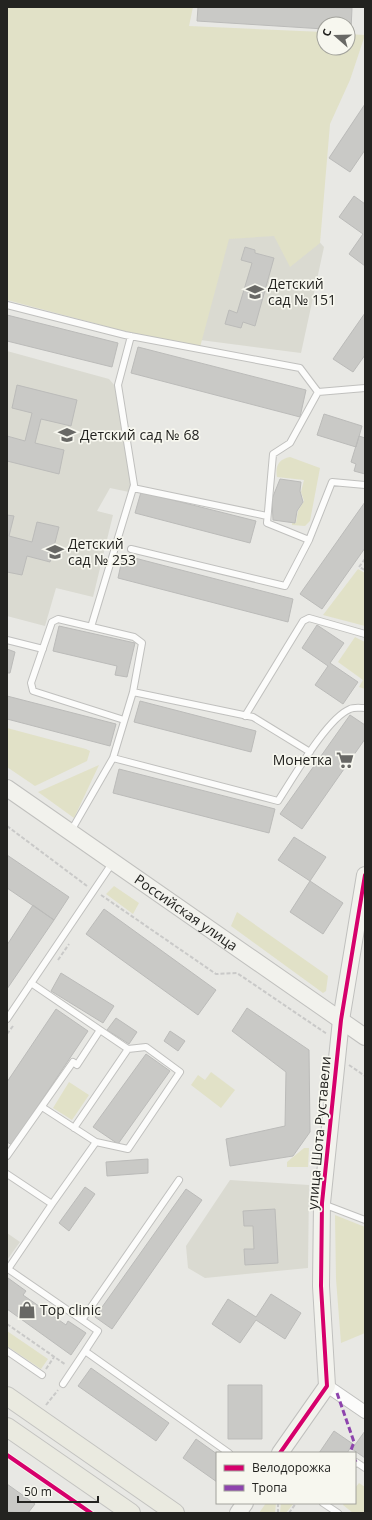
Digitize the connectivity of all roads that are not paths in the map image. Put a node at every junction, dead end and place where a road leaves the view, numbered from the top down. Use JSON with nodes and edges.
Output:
{"nodes":[{"id":1,"x":7,"y":305,"type":"edge"},
{"id":2,"x":131,"y":336,"type":"junction"},
{"id":3,"x":365,"y":388,"type":"edge"},
{"id":4,"x":318,"y":392,"type":"junction"},
{"id":5,"x":365,"y":485,"type":"edge"},
{"id":6,"x":133,"y":488,"type":"junction"},
{"id":7,"x":267,"y":516,"type":"junction"},
{"id":8,"x":309,"y":540,"type":"junction"},
{"id":9,"x":131,"y":549,"type":"dead end"},
{"id":10,"x":91,"y":627,"type":"junction"},
{"id":11,"x":365,"y":634,"type":"edge"},
{"id":12,"x":7,"y":640,"type":"edge"},
{"id":13,"x":43,"y":649,"type":"junction"},
{"id":14,"x":133,"y":692,"type":"junction"},
{"id":15,"x":365,"y":708,"type":"edge"},
{"id":16,"x":245,"y":716,"type":"junction"},
{"id":17,"x":124,"y":720,"type":"junction"},
{"id":18,"x":310,"y":752,"type":"junction"},
{"id":19,"x":112,"y":758,"type":"junction"},
{"id":20,"x":7,"y":788,"type":"edge"},
{"id":21,"x":71,"y":831,"type":"junction"},
{"id":22,"x":113,"y":862,"type":"junction"},
{"id":23,"x":365,"y":875,"type":"edge"},
{"id":24,"x":363,"y":895,"type":"edge"},
{"id":25,"x":31,"y":983,"type":"junction"},
{"id":26,"x":7,"y":1019,"type":"edge"},
{"id":27,"x":341,"y":1020,"type":"junction"},
{"id":28,"x":100,"y":1030,"type":"junction"},
{"id":29,"x":365,"y":1037,"type":"edge"},
{"id":30,"x":128,"y":1049,"type":"junction"},
{"id":31,"x":42,"y":1107,"type":"junction"},
{"id":32,"x":74,"y":1128,"type":"junction"},
{"id":33,"x":96,"y":1142,"type":"junction"},
{"id":34,"x":7,"y":1156,"type":"edge"},
{"id":35,"x":7,"y":1174,"type":"edge"},
{"id":36,"x":179,"y":1180,"type":"dead end"},
{"id":37,"x":322,"y":1203,"type":"junction"},
{"id":38,"x":52,"y":1204,"type":"junction"},
{"id":39,"x":365,"y":1220,"type":"edge"},
{"id":40,"x":8,"y":1270,"type":"edge"},
{"id":41,"x":82,"y":1320,"type":"junction"},
{"id":42,"x":7,"y":1350,"type":"edge"},
{"id":43,"x":85,"y":1351,"type":"junction"},
{"id":44,"x":42,"y":1375,"type":"road end"},
{"id":45,"x":63,"y":1384,"type":"road end"},
{"id":46,"x":327,"y":1386,"type":"junction"},
{"id":47,"x":7,"y":1396,"type":"edge"},
{"id":48,"x":365,"y":1412,"type":"edge"},
{"id":49,"x":7,"y":1427,"type":"edge"},
{"id":50,"x":228,"y":1452,"type":"edge"},
{"id":51,"x":281,"y":1452,"type":"edge"},
{"id":52,"x":356,"y":1462,"type":"edge"},
{"id":53,"x":365,"y":1468,"type":"edge"},
{"id":54,"x":126,"y":1479,"type":"junction"},
{"id":55,"x":112,"y":1500,"type":"junction"},
{"id":56,"x":244,"y":1504,"type":"edge"},
{"id":57,"x":325,"y":1504,"type":"edge"},
{"id":58,"x":131,"y":1513,"type":"edge"},
{"id":59,"x":175,"y":1513,"type":"edge"},
{"id":60,"x":238,"y":1513,"type":"edge"},
{"id":61,"x":338,"y":1513,"type":"edge"}],
"edges":[{"from":1,"to":2,"type":"lane"},
{"from":2,"to":4,"type":"lane"},
{"from":2,"to":6,"type":"lane"},
{"from":3,"to":4,"type":"lane"},
{"from":4,"to":7,"type":"lane"},
{"from":5,"to":8,"type":"lane"},
{"from":6,"to":7,"type":"lane"},
{"from":6,"to":10,"type":"lane"},
{"from":7,"to":8,"type":"lane"},
{"from":8,"to":9,"type":"lane"},
{"from":10,"to":13,"type":"lane"},
{"from":10,"to":14,"type":"lane"},
{"from":11,"to":16,"type":"lane"},
{"from":12,"to":13,"type":"lane"},
{"from":13,"to":17,"type":"lane"},
{"from":14,"to":16,"type":"lane"},
{"from":14,"to":17,"type":"lane"},
{"from":15,"to":18,"type":"lane"},
{"from":16,"to":18,"type":"lane"},
{"from":17,"to":19,"type":"lane"},
{"from":18,"to":19,"type":"lane"},
{"from":19,"to":21,"type":"lane"},
{"from":20,"to":21,"type":"street","name":"Российская улица"},
{"from":21,"to":22,"type":"street","name":"Российская улица"},
{"from":22,"to":25,"type":"lane"},
{"from":22,"to":27,"type":"street","name":"Российская улица"},
{"from":23,"to":24,"type":"street","name":"улица Шота Руставели"},
{"from":24,"to":27,"type":"street","name":"улица Шота Руставели"},
{"from":25,"to":26,"type":"lane"},
{"from":25,"to":28,"type":"lane"},
{"from":27,"to":29,"type":"street","name":"Российская улица"},
{"from":27,"to":37,"type":"street","name":"улица Шота Руставели"},
{"from":28,"to":30,"type":"lane"},
{"from":28,"to":31,"type":"lane"},
{"from":30,"to":32,"type":"lane"},
{"from":30,"to":33,"type":"lane"},
{"from":31,"to":32,"type":"lane"},
{"from":31,"to":34,"type":"lane"},
{"from":32,"to":33,"type":"lane"},
{"from":33,"to":38,"type":"lane"},
{"from":35,"to":38,"type":"lane"},
{"from":36,"to":41,"type":"lane"},
{"from":37,"to":39,"type":"lane"},
{"from":37,"to":46,"type":"street","name":"улица Шота Руставели"},
{"from":38,"to":40,"type":"lane"},
{"from":40,"to":41,"type":"lane"},
{"from":41,"to":43,"type":"lane"},
{"from":42,"to":44,"type":"lane"},
{"from":43,"to":45,"type":"lane"},
{"from":43,"to":50,"type":"lane"},
{"from":46,"to":48,"type":"street"},
{"from":46,"to":51,"type":"street"},
{"from":47,"to":54,"type":"main road"},
{"from":49,"to":55,"type":"main road"},
{"from":52,"to":53,"type":"lane"},
{"from":54,"to":55,"type":"main road"},
{"from":54,"to":59,"type":"main road"},
{"from":55,"to":58,"type":"main road"},
{"from":56,"to":60,"type":"street"},
{"from":57,"to":61,"type":"lane"}]}
